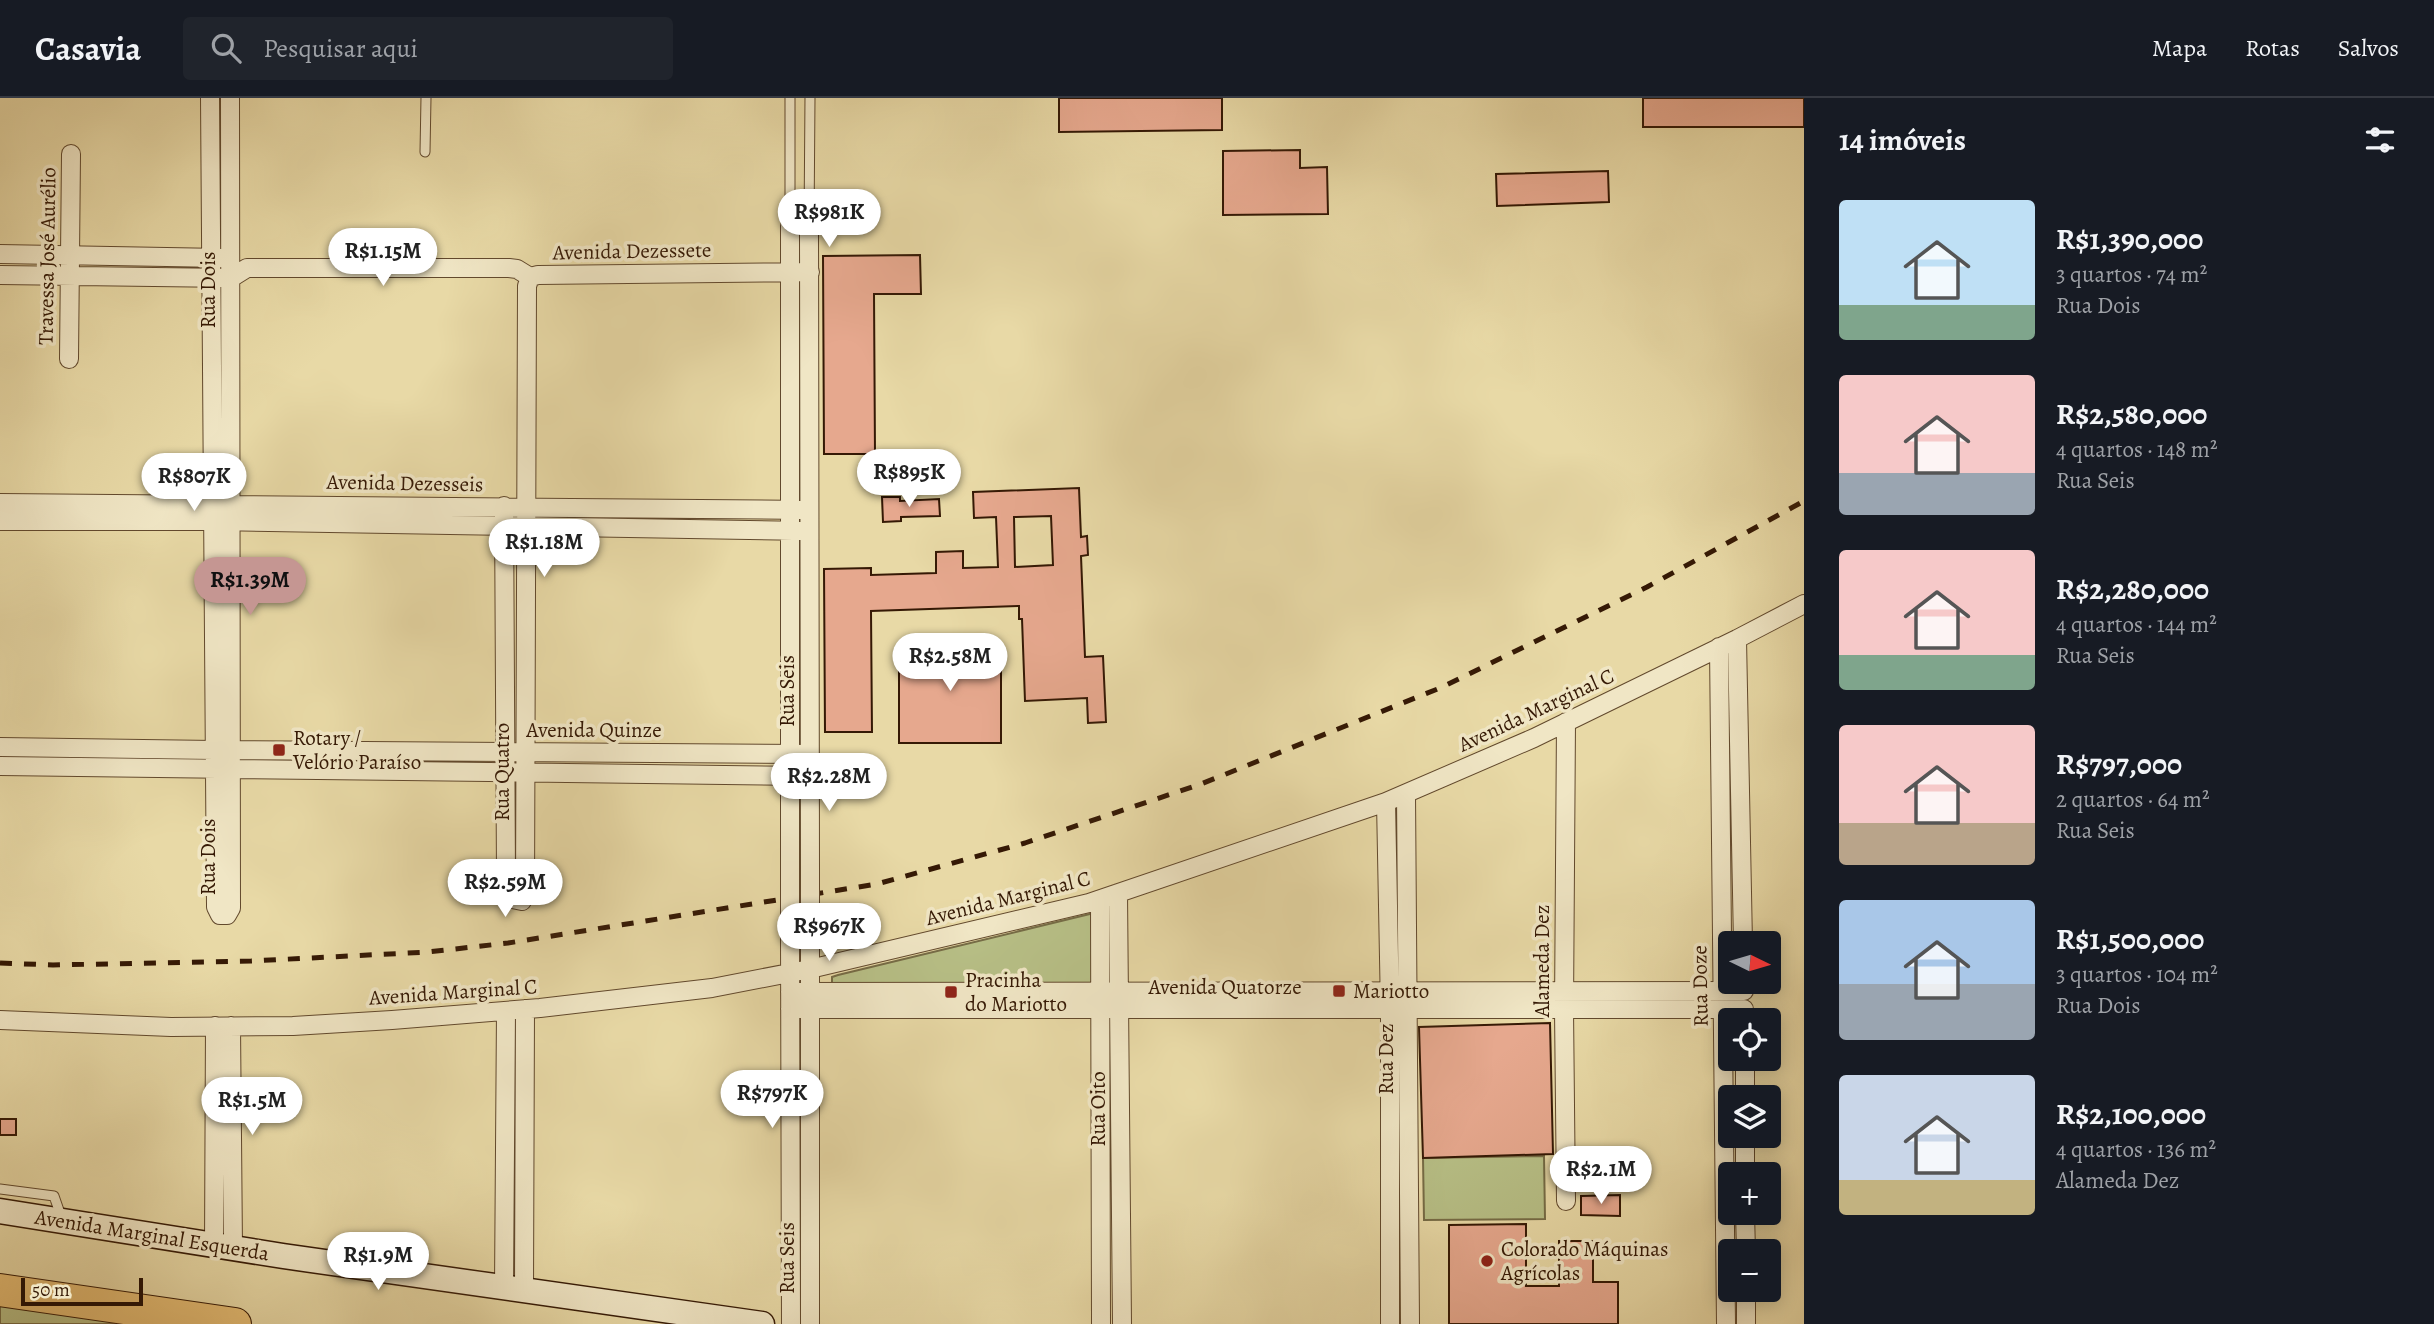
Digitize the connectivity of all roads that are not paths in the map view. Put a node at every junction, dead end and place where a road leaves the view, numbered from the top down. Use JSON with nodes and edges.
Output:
{"nodes":[{"id":1,"x":210,"y":98,"type":"edge"},
{"id":2,"x":230,"y":98,"type":"edge"},
{"id":3,"x":426,"y":98,"type":"edge"},
{"id":4,"x":790,"y":98,"type":"edge"},
{"id":5,"x":810,"y":98,"type":"edge"},
{"id":6,"x":425,"y":152,"type":"dead end"},
{"id":7,"x":71,"y":154,"type":"dead end"},
{"id":8,"x":790,"y":226,"type":"joint"},
{"id":9,"x":810,"y":226,"type":"joint"},
{"id":10,"x":0,"y":254,"type":"edge"},
{"id":11,"x":70,"y":256,"type":"junction"},
{"id":12,"x":211,"y":257,"type":"junction"},
{"id":13,"x":231,"y":258,"type":"junction"},
{"id":14,"x":247,"y":268,"type":"junction"},
{"id":15,"x":0,"y":275,"type":"edge"},
{"id":16,"x":69,"y":276,"type":"junction"},
{"id":17,"x":530,"y":277,"type":"junction"},
{"id":18,"x":211,"y":278,"type":"junction"},
{"id":19,"x":231,"y":278,"type":"junction"},
{"id":20,"x":809,"y":280,"type":"junction"},
{"id":21,"x":790,"y":281,"type":"junction"},
{"id":22,"x":69,"y":359,"type":"dead end"},
{"id":23,"x":0,"y":503,"type":"edge"},
{"id":24,"x":231,"y":503,"type":"junction"},
{"id":25,"x":504,"y":506,"type":"junction"},
{"id":26,"x":525,"y":507,"type":"junction"},
{"id":27,"x":790,"y":510,"type":"junction"},
{"id":28,"x":809,"y":510,"type":"junction"},
{"id":29,"x":219,"y":516,"type":"junction"},
{"id":30,"x":0,"y":522,"type":"edge"},
{"id":31,"x":504,"y":527,"type":"junction"},
{"id":32,"x":525,"y":527,"type":"junction"},
{"id":33,"x":790,"y":530,"type":"junction"},
{"id":34,"x":809,"y":531,"type":"junction"},
{"id":35,"x":1804,"y":604,"type":"edge"},
{"id":36,"x":1737,"y":639,"type":"junction"},
{"id":37,"x":1719,"y":647,"type":"junction"},
{"id":38,"x":1566,"y":722,"type":"junction"},
{"id":39,"x":0,"y":747,"type":"edge"},
{"id":40,"x":505,"y":752,"type":"junction"},
{"id":41,"x":791,"y":754,"type":"junction"},
{"id":42,"x":810,"y":754,"type":"junction"},
{"id":43,"x":223,"y":760,"type":"junction"},
{"id":44,"x":525,"y":762,"type":"junction"},
{"id":45,"x":0,"y":766,"type":"edge"},
{"id":46,"x":505,"y":771,"type":"junction"},
{"id":47,"x":790,"y":775,"type":"junction"},
{"id":48,"x":810,"y":776,"type":"junction"},
{"id":49,"x":1406,"y":794,"type":"junction"},
{"id":50,"x":1386,"y":802,"type":"junction"},
{"id":51,"x":506,"y":874,"type":"junction"},
{"id":52,"x":525,"y":874,"type":"junction"},
{"id":53,"x":1118,"y":893,"type":"junction"},
{"id":54,"x":1100,"y":900,"type":"junction"},
{"id":55,"x":1743,"y":931,"type":"edge"},
{"id":56,"x":810,"y":969,"type":"junction"},
{"id":57,"x":790,"y":972,"type":"junction"},
{"id":58,"x":1119,"y":990,"type":"junction"},
{"id":59,"x":1100,"y":991,"type":"junction"},
{"id":60,"x":1390,"y":991,"type":"junction"},
{"id":61,"x":1409,"y":991,"type":"junction"},
{"id":62,"x":1565,"y":991,"type":"junction"},
{"id":63,"x":790,"y":1000,"type":"junction"},
{"id":64,"x":810,"y":1000,"type":"junction"},
{"id":65,"x":1723,"y":1000,"type":"junction"},
{"id":66,"x":1744,"y":1001,"type":"edge"},
{"id":67,"x":526,"y":1009,"type":"junction"},
{"id":68,"x":1564,"y":1009,"type":"junction"},
{"id":69,"x":1101,"y":1010,"type":"junction"},
{"id":70,"x":1120,"y":1010,"type":"junction"},
{"id":71,"x":1399,"y":1010,"type":"junction"},
{"id":72,"x":506,"y":1011,"type":"junction"},
{"id":73,"x":0,"y":1020,"type":"edge"},
{"id":74,"x":223,"y":1026,"type":"junction"},
{"id":75,"x":0,"y":1189,"type":"edge"},
{"id":76,"x":1566,"y":1201,"type":"dead end"},
{"id":77,"x":0,"y":1211,"type":"edge"},
{"id":78,"x":63,"y":1220,"type":"junction"},
{"id":79,"x":223,"y":1246,"type":"junction"},
{"id":80,"x":514,"y":1289,"type":"junction"},
{"id":81,"x":0,"y":1290,"type":"edge"},
{"id":82,"x":1746,"y":1302,"type":"edge"},
{"id":83,"x":235,"y":1324,"type":"edge"},
{"id":84,"x":762,"y":1324,"type":"edge"},
{"id":85,"x":791,"y":1324,"type":"edge"},
{"id":86,"x":810,"y":1324,"type":"edge"},
{"id":87,"x":1101,"y":1324,"type":"edge"},
{"id":88,"x":1122,"y":1324,"type":"edge"},
{"id":89,"x":1390,"y":1324,"type":"edge"},
{"id":90,"x":1410,"y":1324,"type":"edge"},
{"id":91,"x":1726,"y":1324,"type":"edge"},
{"id":92,"x":1746,"y":1324,"type":"edge"}],
"edges":[{"from":1,"to":12,"type":"street","name":"Rua Dois"},
{"from":2,"to":13,"type":"street","name":"Rua Dois"},
{"from":3,"to":6,"type":"lane"},
{"from":4,"to":8,"type":"lane"},
{"from":5,"to":9,"type":"lane"},
{"from":7,"to":11,"type":"street","name":"Travessa José Aurélio"},
{"from":8,"to":21,"type":"street","name":"Rua Seis"},
{"from":9,"to":20,"type":"street","name":"Rua Seis"},
{"from":10,"to":11,"type":"street"},
{"from":11,"to":12,"type":"street"},
{"from":11,"to":16,"type":"street","name":"Travessa José Aurélio"},
{"from":12,"to":13,"type":"street"},
{"from":12,"to":18,"type":"street","name":"Rua Dois"},
{"from":13,"to":14,"type":"street"},
{"from":13,"to":19,"type":"street","name":"Rua Dois"},
{"from":14,"to":17,"type":"street","name":"Avenida Dezessete"},
{"from":14,"to":19,"type":"street"},
{"from":15,"to":16,"type":"street"},
{"from":16,"to":18,"type":"street"},
{"from":16,"to":22,"type":"street","name":"Travessa José Aurélio"},
{"from":17,"to":21,"type":"street","name":"Avenida Dezessete"},
{"from":17,"to":26,"type":"street","name":"Rua Quatro"},
{"from":18,"to":19,"type":"street"},
{"from":18,"to":29,"type":"street","name":"Rua Dois"},
{"from":19,"to":24,"type":"street","name":"Rua Dois"},
{"from":20,"to":21,"type":"street","name":"Avenida Dezessete"},
{"from":20,"to":28,"type":"street","name":"Rua Seis"},
{"from":21,"to":27,"type":"street","name":"Rua Seis"},
{"from":23,"to":29,"type":"street","name":"Avenida Dezesseis"},
{"from":24,"to":25,"type":"street","name":"Avenida Dezesseis"},
{"from":24,"to":29,"type":"street","name":"Avenida Dezesseis"},
{"from":25,"to":26,"type":"street","name":"Avenida Dezesseis"},
{"from":25,"to":31,"type":"street","name":"Rua Quatro"},
{"from":26,"to":27,"type":"street","name":"Avenida Dezesseis"},
{"from":26,"to":32,"type":"street","name":"Rua Quatro"},
{"from":27,"to":28,"type":"street","name":"Avenida Dezesseis"},
{"from":27,"to":33,"type":"street","name":"Rua Seis"},
{"from":28,"to":34,"type":"street","name":"Rua Seis"},
{"from":29,"to":30,"type":"street","name":"Avenida Dezesseis"},
{"from":29,"to":31,"type":"street","name":"Avenida Dezesseis"},
{"from":29,"to":43,"type":"street","name":"Rua Dois"},
{"from":31,"to":32,"type":"street","name":"Avenida Dezesseis"},
{"from":31,"to":40,"type":"street","name":"Rua Quatro"},
{"from":32,"to":33,"type":"street","name":"Avenida Dezesseis"},
{"from":32,"to":44,"type":"street","name":"Rua Quatro"},
{"from":33,"to":34,"type":"street","name":"Avenida Dezesseis"},
{"from":33,"to":41,"type":"street","name":"Rua Seis"},
{"from":34,"to":42,"type":"street","name":"Rua Seis"},
{"from":35,"to":36,"type":"street","name":"Avenida Marginal C"},
{"from":36,"to":37,"type":"street","name":"Avenida Marginal C"},
{"from":36,"to":55,"type":"street","name":"Rua Doze"},
{"from":37,"to":38,"type":"street","name":"Avenida Marginal C"},
{"from":37,"to":65,"type":"street","name":"Rua Doze"},
{"from":38,"to":49,"type":"street","name":"Avenida Marginal C"},
{"from":38,"to":62,"type":"street","name":"Alameda Dez"},
{"from":39,"to":43,"type":"street","name":"Avenida Quinze"},
{"from":40,"to":43,"type":"street","name":"Avenida Quinze"},
{"from":40,"to":44,"type":"street","name":"Avenida Quinze"},
{"from":40,"to":46,"type":"street","name":"Rua Quatro"},
{"from":41,"to":42,"type":"street","name":"Avenida Quinze"},
{"from":41,"to":44,"type":"street","name":"Avenida Quinze"},
{"from":41,"to":47,"type":"street","name":"Rua Seis"},
{"from":42,"to":48,"type":"street","name":"Rua Seis"},
{"from":43,"to":43,"type":"street","name":"Rua Dois"},
{"from":43,"to":45,"type":"street","name":"Avenida Quinze"},
{"from":43,"to":46,"type":"street","name":"Avenida Quinze"},
{"from":44,"to":46,"type":"street","name":"Avenida Quinze"},
{"from":44,"to":47,"type":"street","name":"Avenida Quinze"},
{"from":44,"to":52,"type":"street","name":"Rua Quatro"},
{"from":46,"to":51,"type":"street","name":"Rua Quatro"},
{"from":47,"to":48,"type":"street","name":"Avenida Quinze"},
{"from":47,"to":57,"type":"street","name":"Rua Seis","bridge":true},
{"from":48,"to":56,"type":"street","name":"Rua Seis","bridge":true},
{"from":49,"to":50,"type":"street","name":"Avenida Marginal C"},
{"from":49,"to":61,"type":"street","name":"Rua Dez"},
{"from":50,"to":53,"type":"street","name":"Avenida Marginal C"},
{"from":50,"to":60,"type":"street","name":"Rua Dez"},
{"from":51,"to":52,"type":"street"},
{"from":51,"to":52,"type":"street","name":"Rua Quatro"},
{"from":53,"to":54,"type":"street","name":"Avenida Marginal C"},
{"from":53,"to":58,"type":"street","name":"Rua Oito"},
{"from":54,"to":56,"type":"street","name":"Avenida Marginal C"},
{"from":54,"to":59,"type":"street","name":"Rua Oito"},
{"from":56,"to":57,"type":"street","name":"Avenida Marginal C"},
{"from":56,"to":64,"type":"street","name":"Rua Seis"},
{"from":57,"to":63,"type":"street","name":"Rua Seis"},
{"from":57,"to":67,"type":"street","name":"Avenida Marginal C"},
{"from":58,"to":59,"type":"street","name":"Avenida Quatorze"},
{"from":58,"to":60,"type":"street","name":"Avenida Quatorze"},
{"from":58,"to":70,"type":"street","name":"Rua Oito"},
{"from":59,"to":64,"type":"street","name":"Avenida Quatorze"},
{"from":59,"to":69,"type":"street","name":"Rua Oito"},
{"from":60,"to":61,"type":"street","name":"Avenida Quatorze"},
{"from":60,"to":71,"type":"street","name":"Rua Dez"},
{"from":61,"to":62,"type":"street","name":"Avenida Quatorze"},
{"from":61,"to":71,"type":"street","name":"Rua Dez"},
{"from":62,"to":65,"type":"street","name":"Avenida Quatorze"},
{"from":62,"to":68,"type":"street","name":"Alameda Dez"},
{"from":63,"to":64,"type":"street","name":"Avenida Quatorze"},
{"from":63,"to":85,"type":"street","name":"Rua Seis"},
{"from":64,"to":69,"type":"street","name":"Avenida Quatorze"},
{"from":64,"to":86,"type":"street","name":"Rua Seis"},
{"from":65,"to":66,"type":"street","name":"Avenida Quatorze"},
{"from":65,"to":68,"type":"street","name":"Avenida Quatorze"},
{"from":65,"to":91,"type":"street","name":"Rua Doze"},
{"from":67,"to":72,"type":"street","name":"Avenida Marginal C"},
{"from":67,"to":80,"type":"street"},
{"from":68,"to":71,"type":"street","name":"Avenida Quatorze"},
{"from":68,"to":76,"type":"street","name":"Alameda Dez"},
{"from":69,"to":70,"type":"street","name":"Avenida Quatorze"},
{"from":69,"to":87,"type":"street","name":"Rua Oito"},
{"from":70,"to":71,"type":"street","name":"Avenida Quatorze"},
{"from":70,"to":88,"type":"street","name":"Rua Oito"},
{"from":71,"to":89,"type":"street","name":"Rua Dez"},
{"from":71,"to":90,"type":"street","name":"Rua Dez"},
{"from":72,"to":74,"type":"street","name":"Avenida Marginal C"},
{"from":72,"to":80,"type":"street"},
{"from":73,"to":74,"type":"street","name":"Avenida Marginal C"},
{"from":74,"to":79,"type":"street"},
{"from":75,"to":78,"type":"lane"},
{"from":77,"to":78,"type":"main road","name":"Avenida Marginal Esquerda"},
{"from":78,"to":79,"type":"main road","name":"Avenida Marginal Esquerda"},
{"from":79,"to":80,"type":"main road","name":"Avenida Marginal Esquerda"},
{"from":80,"to":84,"type":"main road","name":"Avenida Marginal Esquerda"},
{"from":81,"to":83,"type":"highway"},
{"from":82,"to":92,"type":"street"}]}
